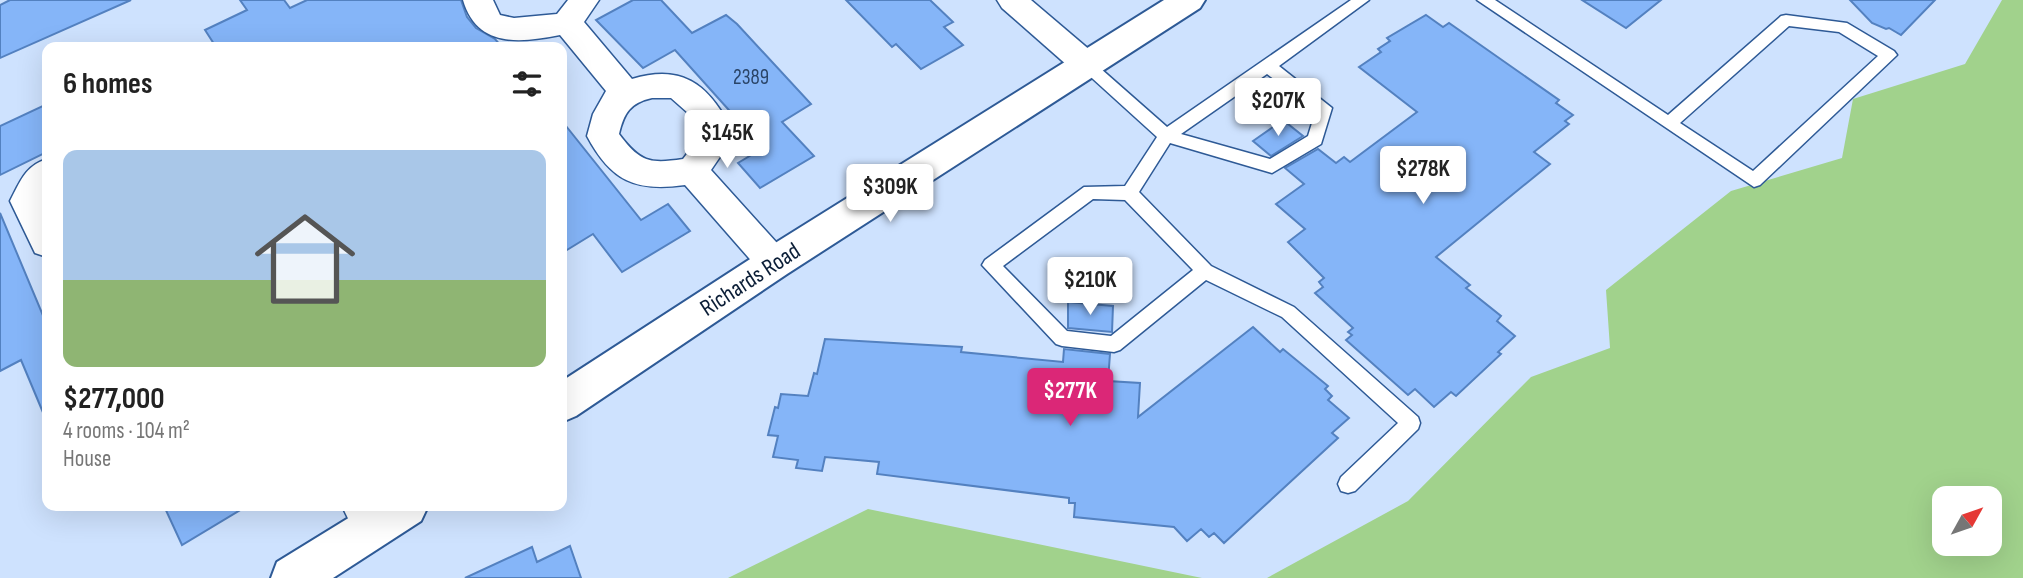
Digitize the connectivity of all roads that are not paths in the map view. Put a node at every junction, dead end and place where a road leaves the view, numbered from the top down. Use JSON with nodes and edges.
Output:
{"nodes":[{"id":1,"x":478,"y":0,"type":"edge"},
{"id":2,"x":1012,"y":0,"type":"edge"},
{"id":3,"x":1189,"y":0,"type":"edge"},
{"id":4,"x":1362,"y":0,"type":"edge"},
{"id":5,"x":1484,"y":0,"type":"edge"},
{"id":6,"x":575,"y":11,"type":"edge"},
{"id":7,"x":1087,"y":65,"type":"junction"},
{"id":8,"x":1268,"y":65,"type":"junction"},
{"id":9,"x":625,"y":92,"type":"junction"},
{"id":10,"x":1670,"y":123,"type":"junction"},
{"id":11,"x":1167,"y":136,"type":"junction"},
{"id":12,"x":692,"y":171,"type":"junction"},
{"id":13,"x":42,"y":177,"type":"edge"},
{"id":14,"x":1129,"y":193,"type":"junction"},
{"id":15,"x":42,"y":232,"type":"edge"},
{"id":16,"x":774,"y":263,"type":"junction"},
{"id":17,"x":1205,"y":271,"type":"junction"},
{"id":18,"x":567,"y":400,"type":"edge"},
{"id":19,"x":1348,"y":484,"type":"dead end"},
{"id":20,"x":380,"y":513,"type":"edge"},
{"id":21,"x":293,"y":578,"type":"edge"}],
"edges":[{"from":1,"to":6,"type":"street"},
{"from":2,"to":7,"type":"street"},
{"from":3,"to":7,"type":"main road","name":"Richards Road"},
{"from":4,"to":8,"type":"lane"},
{"from":5,"to":10,"type":"lane"},
{"from":6,"to":9,"type":"street"},
{"from":7,"to":11,"type":"lane"},
{"from":7,"to":16,"type":"main road","name":"Richards Road"},
{"from":8,"to":11,"type":"lane"},
{"from":8,"to":11,"type":"lane"},
{"from":9,"to":12,"type":"street"},
{"from":9,"to":12,"type":"street"},
{"from":10,"to":10,"type":"lane"},
{"from":11,"to":14,"type":"lane"},
{"from":12,"to":16,"type":"street"},
{"from":13,"to":15,"type":"street"},
{"from":14,"to":17,"type":"lane"},
{"from":14,"to":17,"type":"lane"},
{"from":16,"to":18,"type":"main road","name":"Richards Road"},
{"from":17,"to":19,"type":"lane"},
{"from":20,"to":21,"type":"main road"}]}
